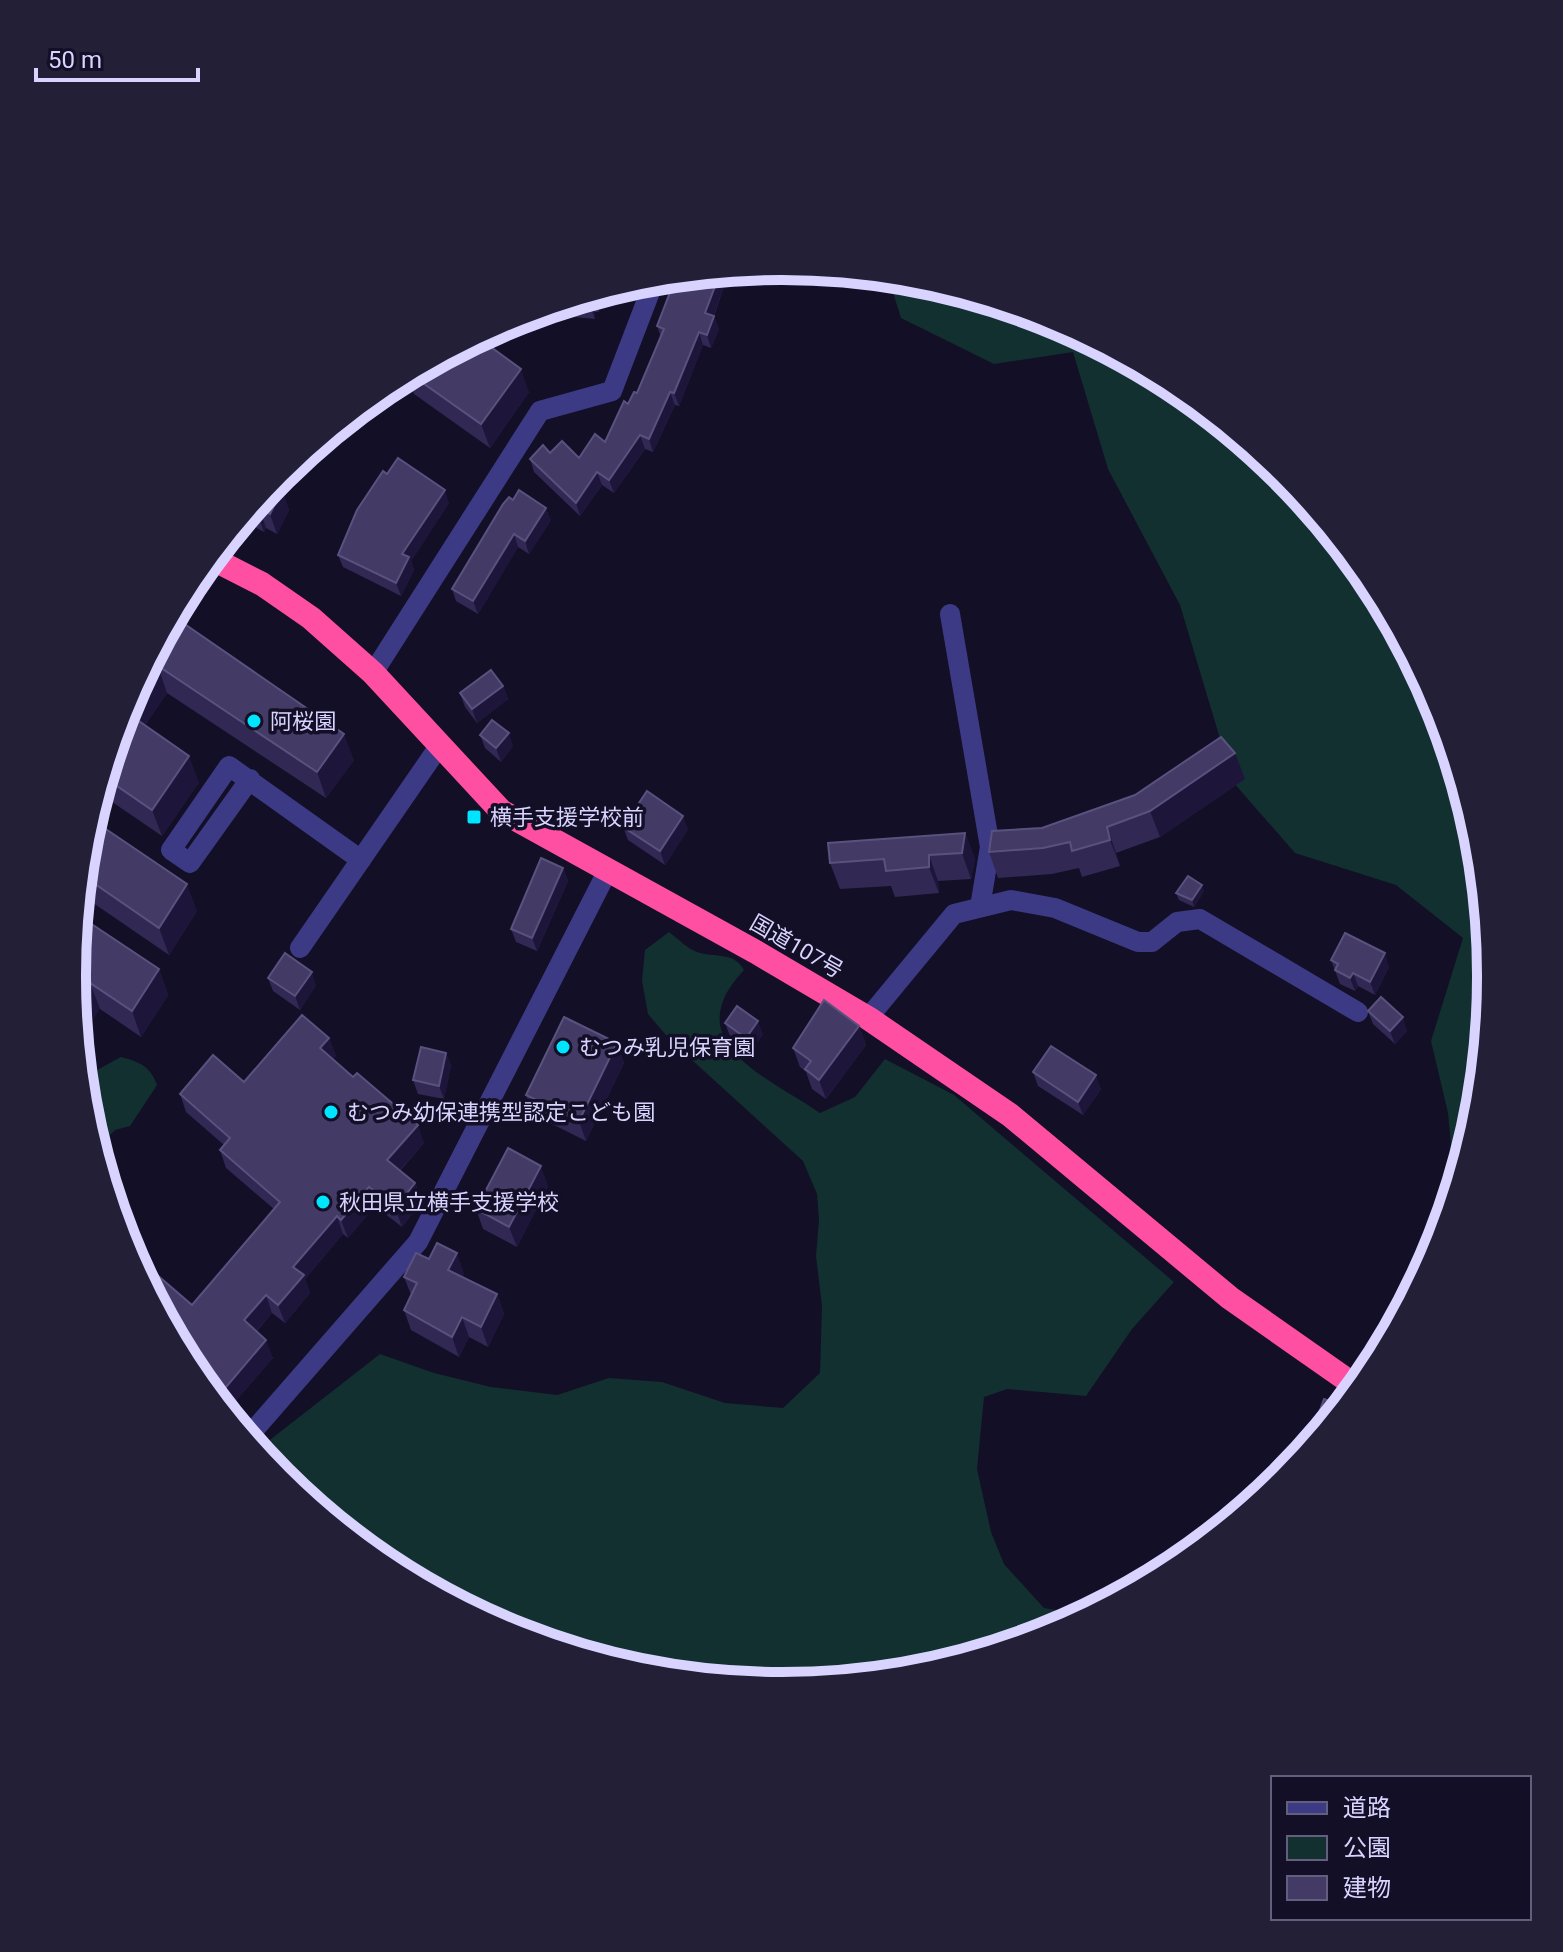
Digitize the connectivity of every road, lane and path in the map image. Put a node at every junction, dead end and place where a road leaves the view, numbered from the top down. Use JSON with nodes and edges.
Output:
{"nodes":[{"id":1,"x":649,"y":293,"type":"edge"},
{"id":2,"x":222,"y":564,"type":"edge"},
{"id":3,"x":950,"y":614,"type":"dead end"},
{"id":4,"x":373,"y":673,"type":"junction"},
{"id":5,"x":440,"y":745,"type":"junction"},
{"id":6,"x":250,"y":779,"type":"junction"},
{"id":7,"x":361,"y":860,"type":"junction"},
{"id":8,"x":608,"y":870,"type":"junction"},
{"id":9,"x":980,"y":907,"type":"junction"},
{"id":10,"x":300,"y":948,"type":"dead end"},
{"id":11,"x":1358,"y":1012,"type":"dead end"},
{"id":12,"x":868,"y":1018,"type":"junction"},
{"id":13,"x":1347,"y":1380,"type":"edge"},
{"id":14,"x":254,"y":1429,"type":"edge"}],
"edges":[{"from":1,"to":4,"type":"street"},
{"from":2,"to":4,"type":"highway","name":"国道107号"},
{"from":3,"to":9,"type":"street"},
{"from":4,"to":5,"type":"highway","name":"国道107号"},
{"from":5,"to":7,"type":"street"},
{"from":5,"to":8,"type":"highway","name":"国道107号"},
{"from":6,"to":6,"type":"street"},
{"from":6,"to":7,"type":"street"},
{"from":7,"to":10,"type":"street"},
{"from":8,"to":12,"type":"highway","name":"国道107号"},
{"from":8,"to":14,"type":"street"},
{"from":9,"to":11,"type":"street"},
{"from":9,"to":12,"type":"street"},
{"from":12,"to":13,"type":"highway","name":"国道107号"}]}
